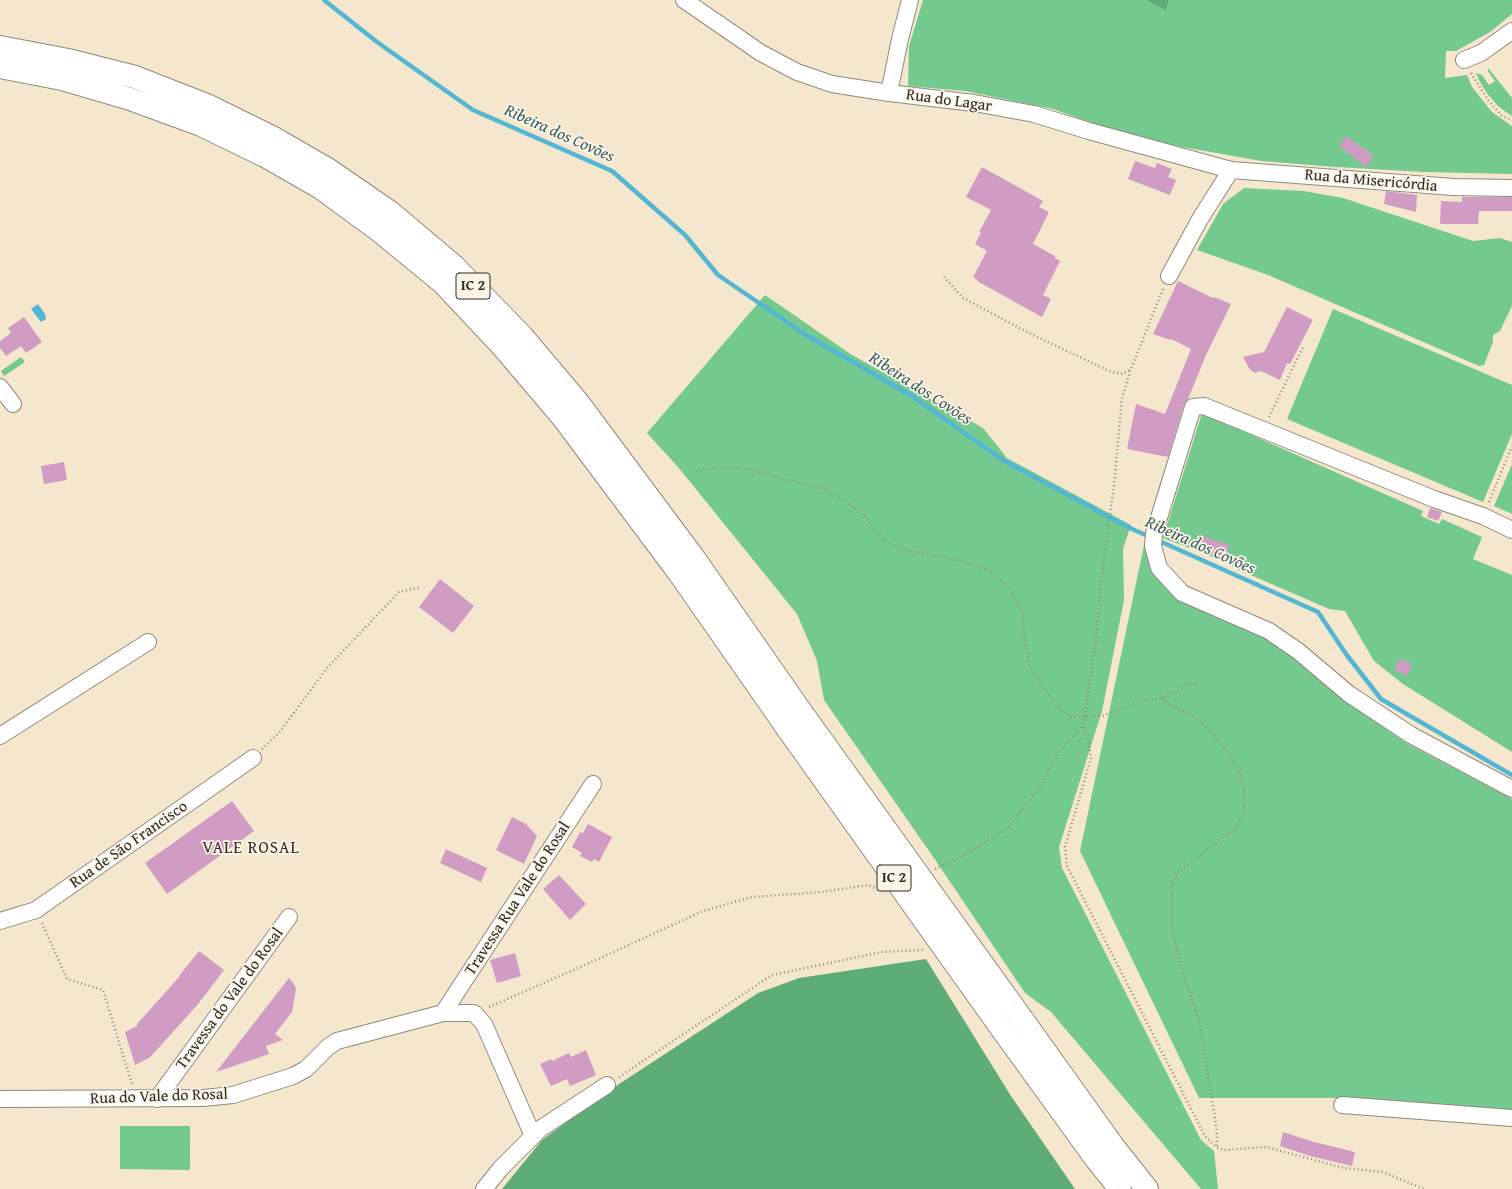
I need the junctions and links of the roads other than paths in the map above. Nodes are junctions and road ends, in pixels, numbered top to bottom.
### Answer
1 (684, 0) edge
2 (910, 0) edge
3 (1512, 31) edge
4 (0, 46) edge
5 (1464, 60) road end
6 (0, 67) edge
7 (889, 93) junction
8 (1231, 170) junction
9 (1512, 188) edge
10 (1169, 276) road end
11 (0, 387) edge
12 (13, 404) dead end
13 (1512, 530) edge
14 (148, 642) dead end
15 (0, 736) edge
16 (253, 758) road end
17 (593, 784) dead end
18 (1512, 789) edge
19 (289, 917) dead end
20 (0, 921) edge
21 (444, 1013) junction
22 (607, 1085) road end
23 (0, 1099) edge
24 (157, 1099) junction
25 (1342, 1106) dead end
26 (1512, 1118) edge
27 (533, 1136) junction
28 (484, 1189) edge
29 (1120, 1189) edge
30 (1147, 1189) edge

1 - 7 street, Rua do Lagar
2 - 7 street
3 - 5 street
4 - 30 highway, IC 2, bridge
6 - 29 highway, IC 2, bridge
7 - 8 street, Rua do Lagar
8 - 9 street, Rua da Misericórdia
8 - 10 street
11 - 12 street
13 - 18 street
14 - 15 street
16 - 20 street, Rua de São Francisco
17 - 21 street, Travessa Rua Vale do Rosal
19 - 24 street, Travessa do Vale do Rosal
21 - 24 street, Rua do Vale do Rosal
21 - 27 street, Rua do Vale do Rosal
22 - 27 street
23 - 24 street, Rua do Vale do Rosal
25 - 26 street
27 - 28 street

